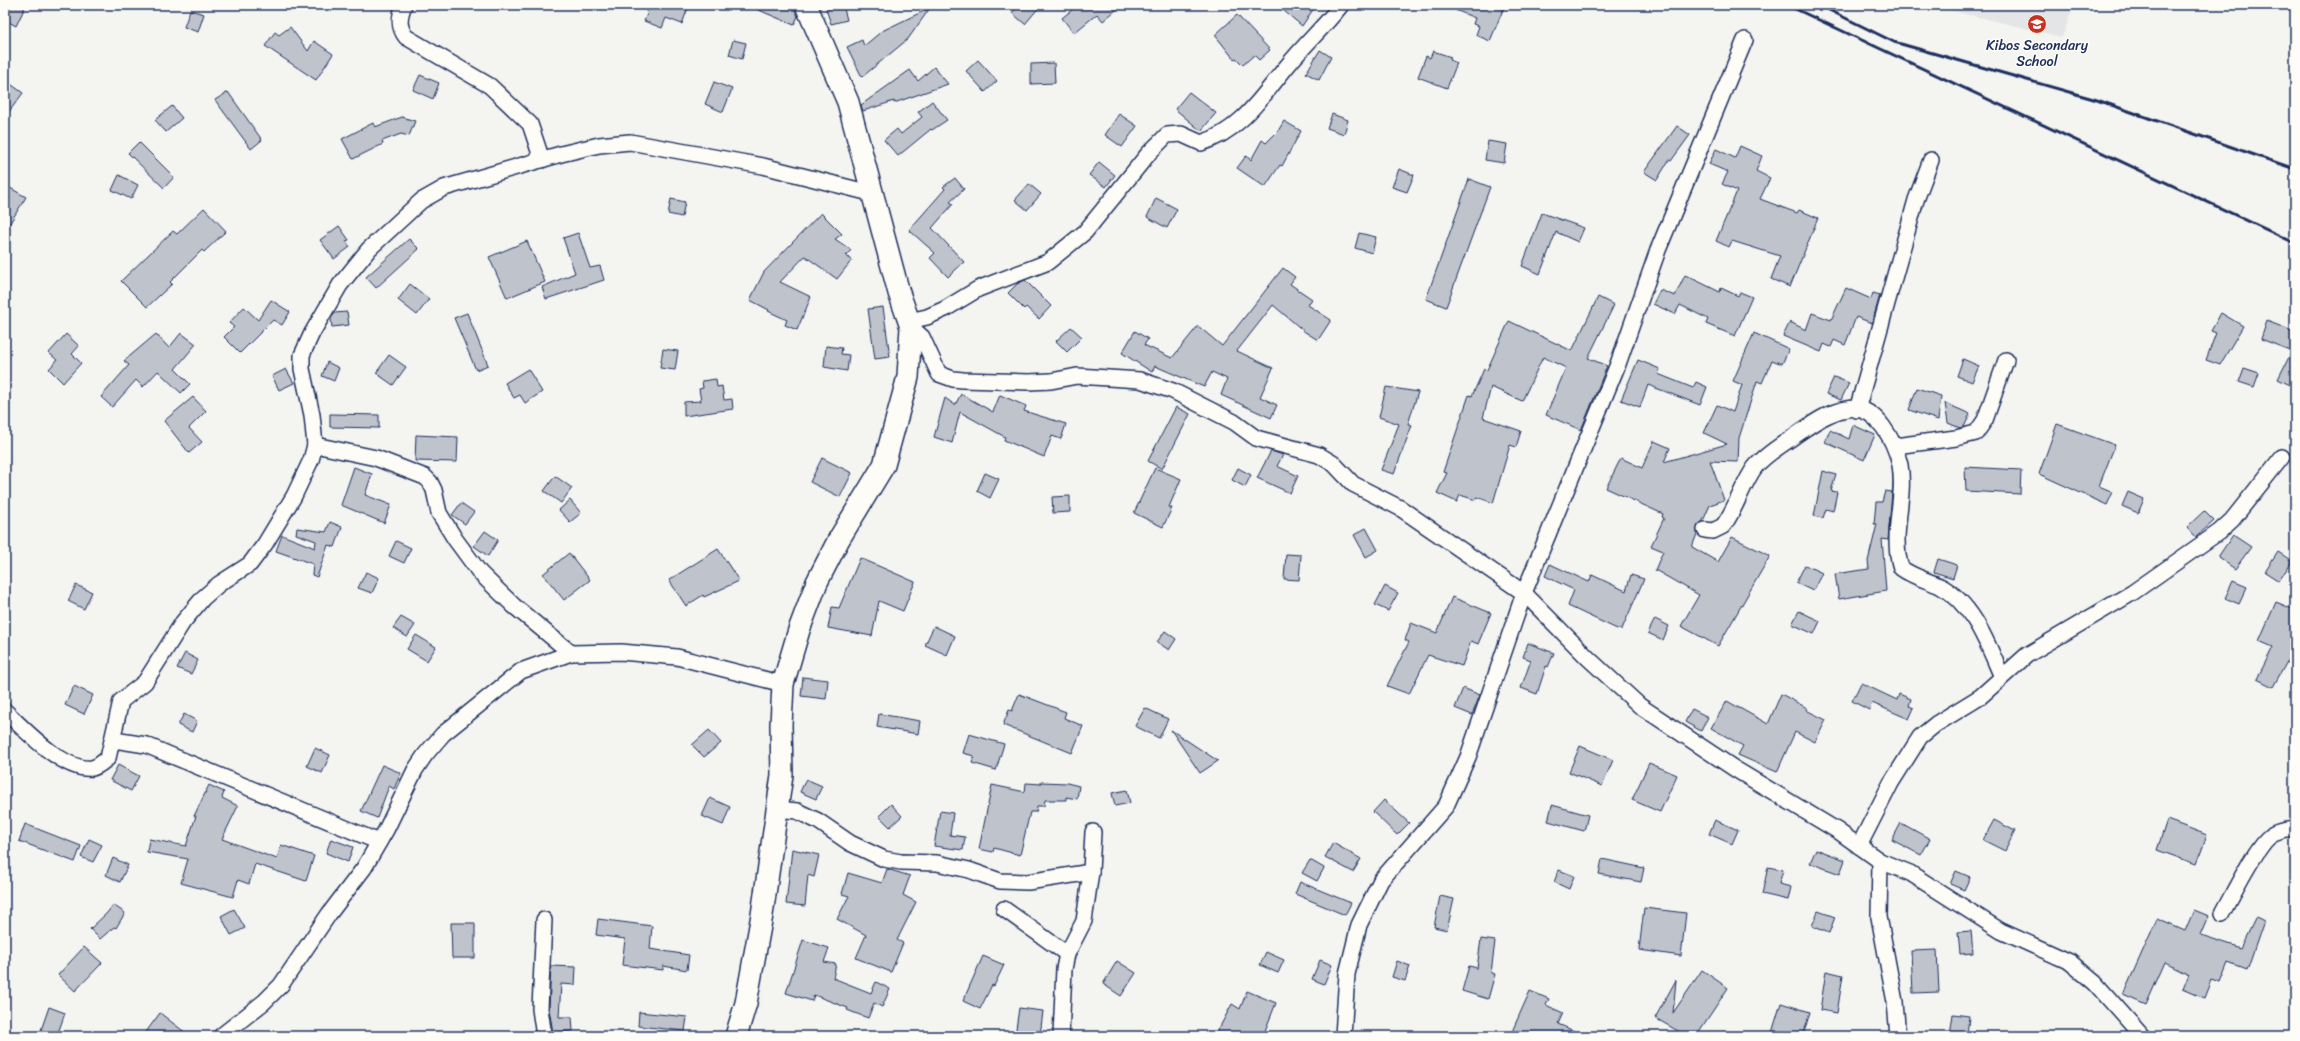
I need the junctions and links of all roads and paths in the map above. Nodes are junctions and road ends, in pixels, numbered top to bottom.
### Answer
1 (404, 5) edge
2 (806, 5) edge
3 (1341, 5) edge
4 (1745, 40) dead end
5 (542, 160) junction
6 (1931, 160) dead end
7 (874, 194) junction
8 (910, 324) junction
9 (2006, 360) dead end
10 (1857, 410) junction
11 (315, 445) junction
12 (1895, 446) junction
13 (2282, 457) dead end
14 (1705, 530) dead end
15 (1524, 593) junction
16 (571, 653) junction
17 (2002, 677) junction
18 (783, 684) junction
19 (5, 711) edge
20 (114, 740) junction
21 (777, 809) junction
22 (2295, 829) edge
23 (1093, 832) dead end
24 (379, 842) junction
25 (1859, 846) junction
26 (1880, 860) junction
27 (1091, 872) junction
28 (1004, 909) dead end
29 (2222, 914) dead end
30 (544, 920) dead end
31 (1066, 954) junction
32 (221, 1036) edge
33 (544, 1036) edge
34 (736, 1036) edge
35 (1061, 1036) edge
36 (1343, 1036) edge
37 (1898, 1036) edge
38 (2142, 1036) edge

1 - 5 street
2 - 7 street
3 - 8 street
4 - 15 street
5 - 7 street
5 - 11 street
6 - 10 street
7 - 8 street
8 - 15 street
8 - 18 street
9 - 12 street
10 - 12 street
10 - 14 street
11 - 16 street
11 - 20 street
12 - 17 street
13 - 17 street
15 - 25 street
15 - 36 street
16 - 18 street
16 - 24 street
17 - 25 street
18 - 21 street
19 - 20 street
20 - 24 street
21 - 27 street
21 - 34 street
22 - 29 street
23 - 27 street
24 - 32 street
25 - 26 street
26 - 37 street
26 - 38 street
27 - 31 street
28 - 31 street
30 - 33 street
31 - 35 street

